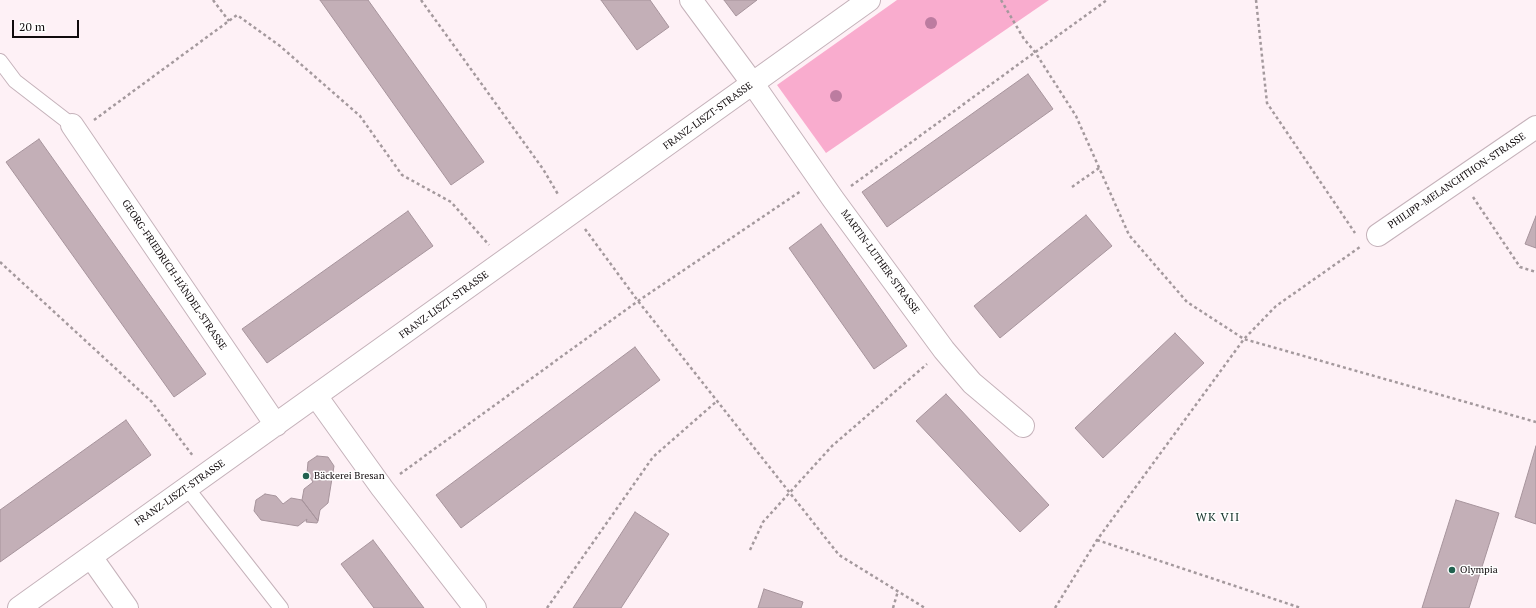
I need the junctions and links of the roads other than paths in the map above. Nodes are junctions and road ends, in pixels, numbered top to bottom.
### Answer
1 (691, 0) edge
2 (869, 0) edge
3 (0, 61) edge
4 (753, 84) junction
5 (1536, 127) edge
6 (75, 128) joint
7 (1371, 240) road end
8 (316, 396) junction
9 (276, 425) junction
10 (1023, 426) dead end
11 (187, 488) junction
12 (90, 557) junction
13 (19, 608) edge
14 (127, 608) edge
15 (281, 608) edge
16 (475, 608) edge

1 - 4 street, MARTIN-LUTHER-STRASSE
2 - 4 street, FRANZ-LISZT-STRASSE
3 - 6 lane
4 - 8 street, FRANZ-LISZT-STRASSE
4 - 10 street, MARTIN-LUTHER-STRASSE
5 - 7 street, PHILIPP-MELANCHTHON-STRASSE
6 - 9 street, GEORG-FRIEDRICH-HÄNDEL-STRASSE
8 - 9 street, FRANZ-LISZT-STRASSE
8 - 16 street
9 - 11 street, FRANZ-LISZT-STRASSE
11 - 12 street, FRANZ-LISZT-STRASSE
11 - 15 lane
12 - 13 street, FRANZ-LISZT-STRASSE
12 - 14 street

